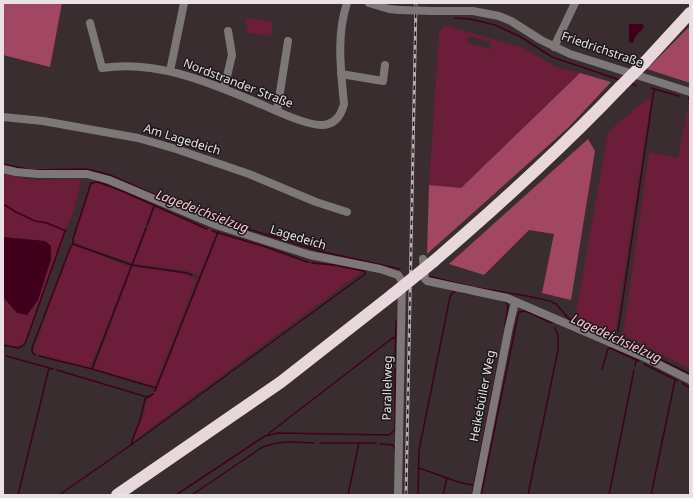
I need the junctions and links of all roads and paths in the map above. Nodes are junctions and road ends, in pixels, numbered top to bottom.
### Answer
1 (184, 3) edge
2 (346, 3) edge
3 (369, 3) edge
4 (575, 3) edge
5 (690, 13) edge
6 (90, 23) dead end
7 (228, 31) dead end
8 (288, 41) dead end
9 (554, 46) junction
10 (386, 64) dead end
11 (170, 71) junction
12 (341, 74) junction
13 (224, 89) junction
14 (690, 92) edge
15 (277, 111) junction
16 (3, 117) edge
17 (3, 169) edge
18 (347, 212) dead end
19 (428, 260) junction
20 (402, 281) joint
21 (515, 302) junction
22 (690, 380) edge
23 (117, 495) edge
24 (398, 495) edge
25 (476, 495) edge

1 - 11 street
2 - 12 street
3 - 9 street, Friedrichstraße, bridge
4 - 9 street
5 - 19 highway, bridge
6 - 11 street, Nordstrander Straße
7 - 13 street
8 - 15 street
9 - 14 street, Friedrichstraße
10 - 12 street
11 - 13 street, Nordstrander Straße
12 - 15 street, Nordstrander Straße
13 - 15 street, Nordstrander Straße
16 - 18 street, Am Lagedeich
17 - 20 street, Lagedeich
19 - 21 street
19 - 23 highway, bridge
20 - 24 street, Parallelweg
21 - 22 street
21 - 25 street, Heikebüller Weg

